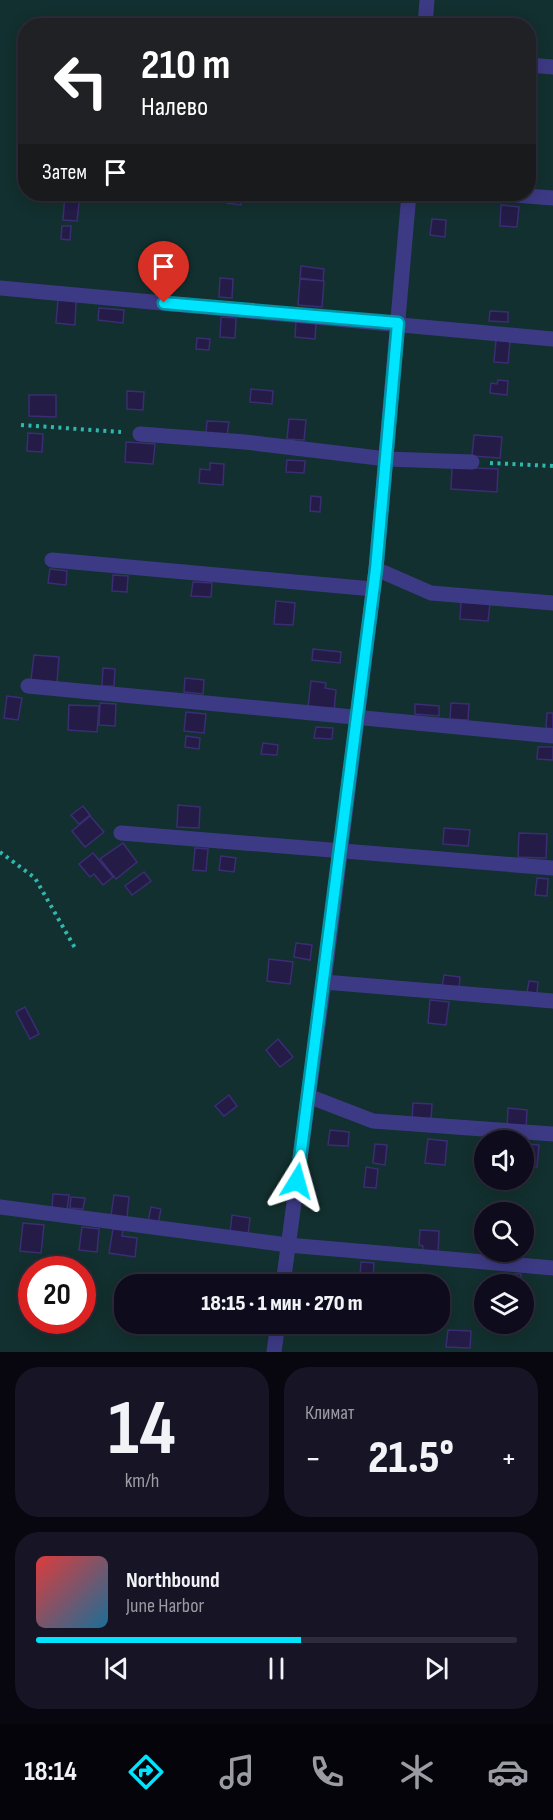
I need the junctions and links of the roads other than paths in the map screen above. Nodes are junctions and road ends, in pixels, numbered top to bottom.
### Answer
1 (427, 0) edge
2 (425, 18) edge
3 (536, 66) edge
4 (553, 67) edge
5 (536, 197) edge
6 (553, 198) edge
7 (408, 201) edge
8 (0, 288) edge
9 (398, 323) junction
10 (553, 339) edge
11 (140, 434) road end
12 (387, 459) junction
13 (472, 462) road end
14 (52, 560) dead end
15 (376, 569) junction
16 (373, 589) junction
17 (553, 603) edge
18 (28, 686) dead end
19 (356, 717) junction
20 (553, 736) edge
21 (120, 833) dead end
22 (339, 850) junction
23 (553, 867) edge
24 (324, 982) junction
25 (553, 1001) edge
26 (308, 1096) junction
27 (553, 1134) edge
28 (0, 1207) edge
29 (288, 1245) junction
30 (553, 1268) edge
31 (284, 1274) edge
32 (276, 1334) edge
33 (274, 1352) edge

1 - 2 lane
3 - 4 lane
5 - 6 lane
7 - 9 lane
8 - 9 lane
9 - 10 lane
9 - 12 lane
11 - 12 lane
12 - 13 lane
12 - 15 lane
14 - 16 lane
15 - 16 lane
15 - 17 lane
16 - 19 lane
18 - 19 lane
19 - 20 lane
19 - 22 lane
21 - 22 lane
22 - 23 lane
22 - 24 lane
24 - 25 lane
24 - 26 lane
26 - 27 lane
26 - 29 lane
28 - 29 lane
29 - 30 lane
29 - 31 lane
32 - 33 lane

